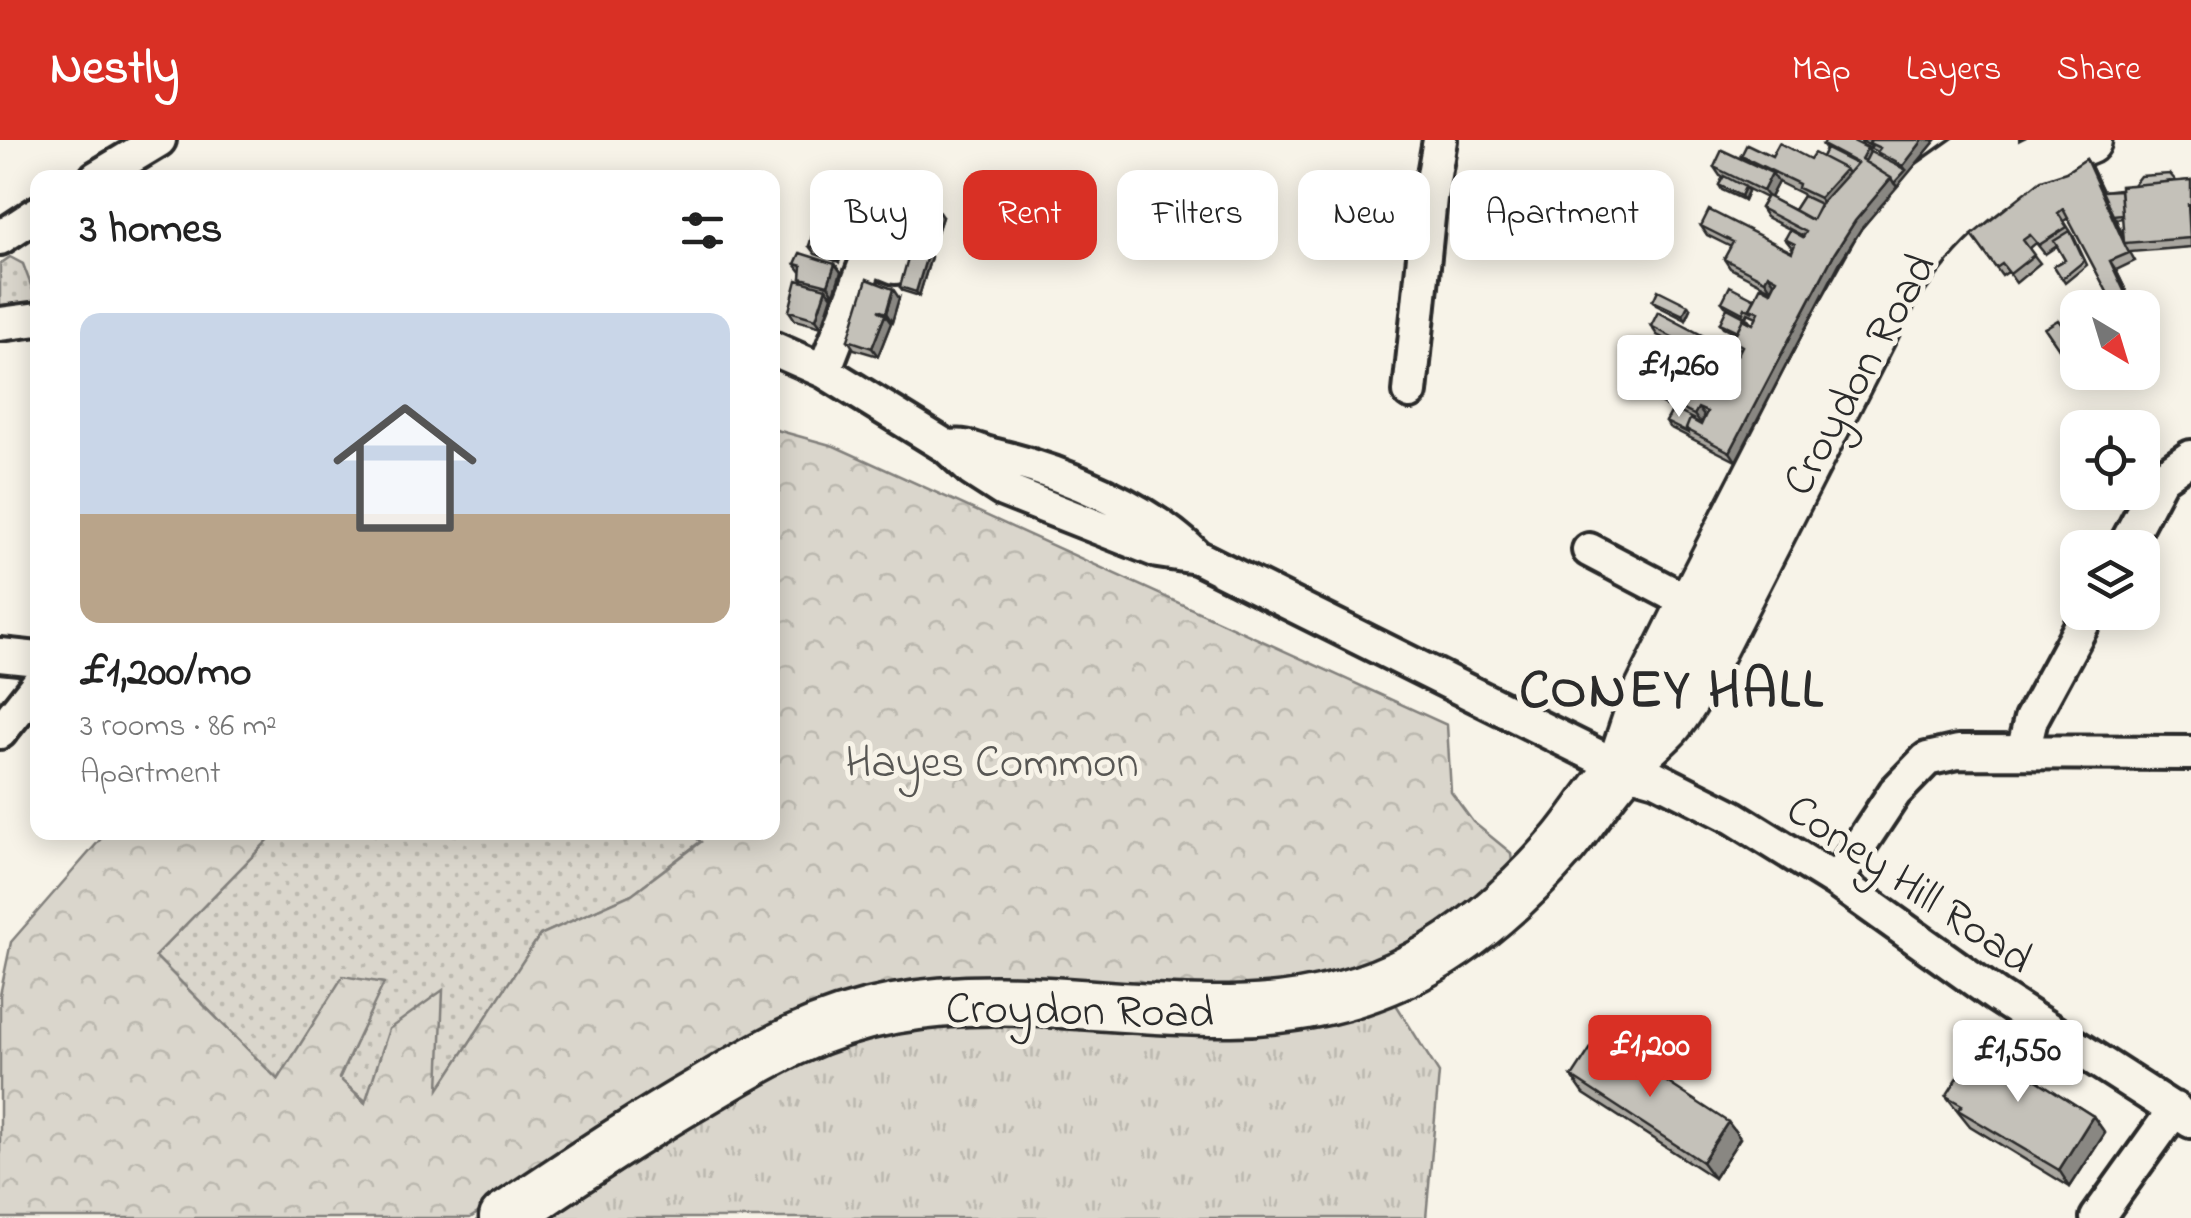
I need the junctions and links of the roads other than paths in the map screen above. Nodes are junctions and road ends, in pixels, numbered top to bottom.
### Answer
1 (159, 140) edge
2 (1440, 140) edge
3 (1994, 140) edge
4 (2079, 141) edge
5 (109, 170) edge
6 (30, 227) edge
7 (0, 238) edge
8 (896, 268) dead end
9 (30, 321) edge
10 (0, 324) edge
11 (780, 352) edge
12 (824, 371) junction
13 (1410, 392) dead end
14 (2191, 457) edge
15 (2134, 530) edge
16 (1589, 550) dead end
17 (1709, 613) junction
18 (2079, 630) edge
19 (0, 656) edge
20 (30, 658) edge
21 (30, 694) edge
22 (0, 732) edge
23 (2023, 752) junction
24 (2191, 753) edge
25 (1622, 768) junction
26 (1836, 882) junction
27 (2183, 1115) edge
28 (504, 1218) edge
29 (2097, 1218) edge

1 - 5 street
2 - 13 street
3 - 17 highway, Croydon Road
4 - 17 highway, Croydon Road
6 - 7 street
8 - 12 street
9 - 10 street
11 - 12 street, Coney Hill Road
12 - 25 street, Coney Hill Road
14 - 15 street
16 - 17 street
17 - 25 highway, Croydon Road
18 - 23 street
19 - 20 street
21 - 22 street
23 - 24 street
23 - 26 street
25 - 26 street, Coney Hill Road
25 - 28 highway, Croydon Road
26 - 27 street, Coney Hill Road
27 - 29 street

